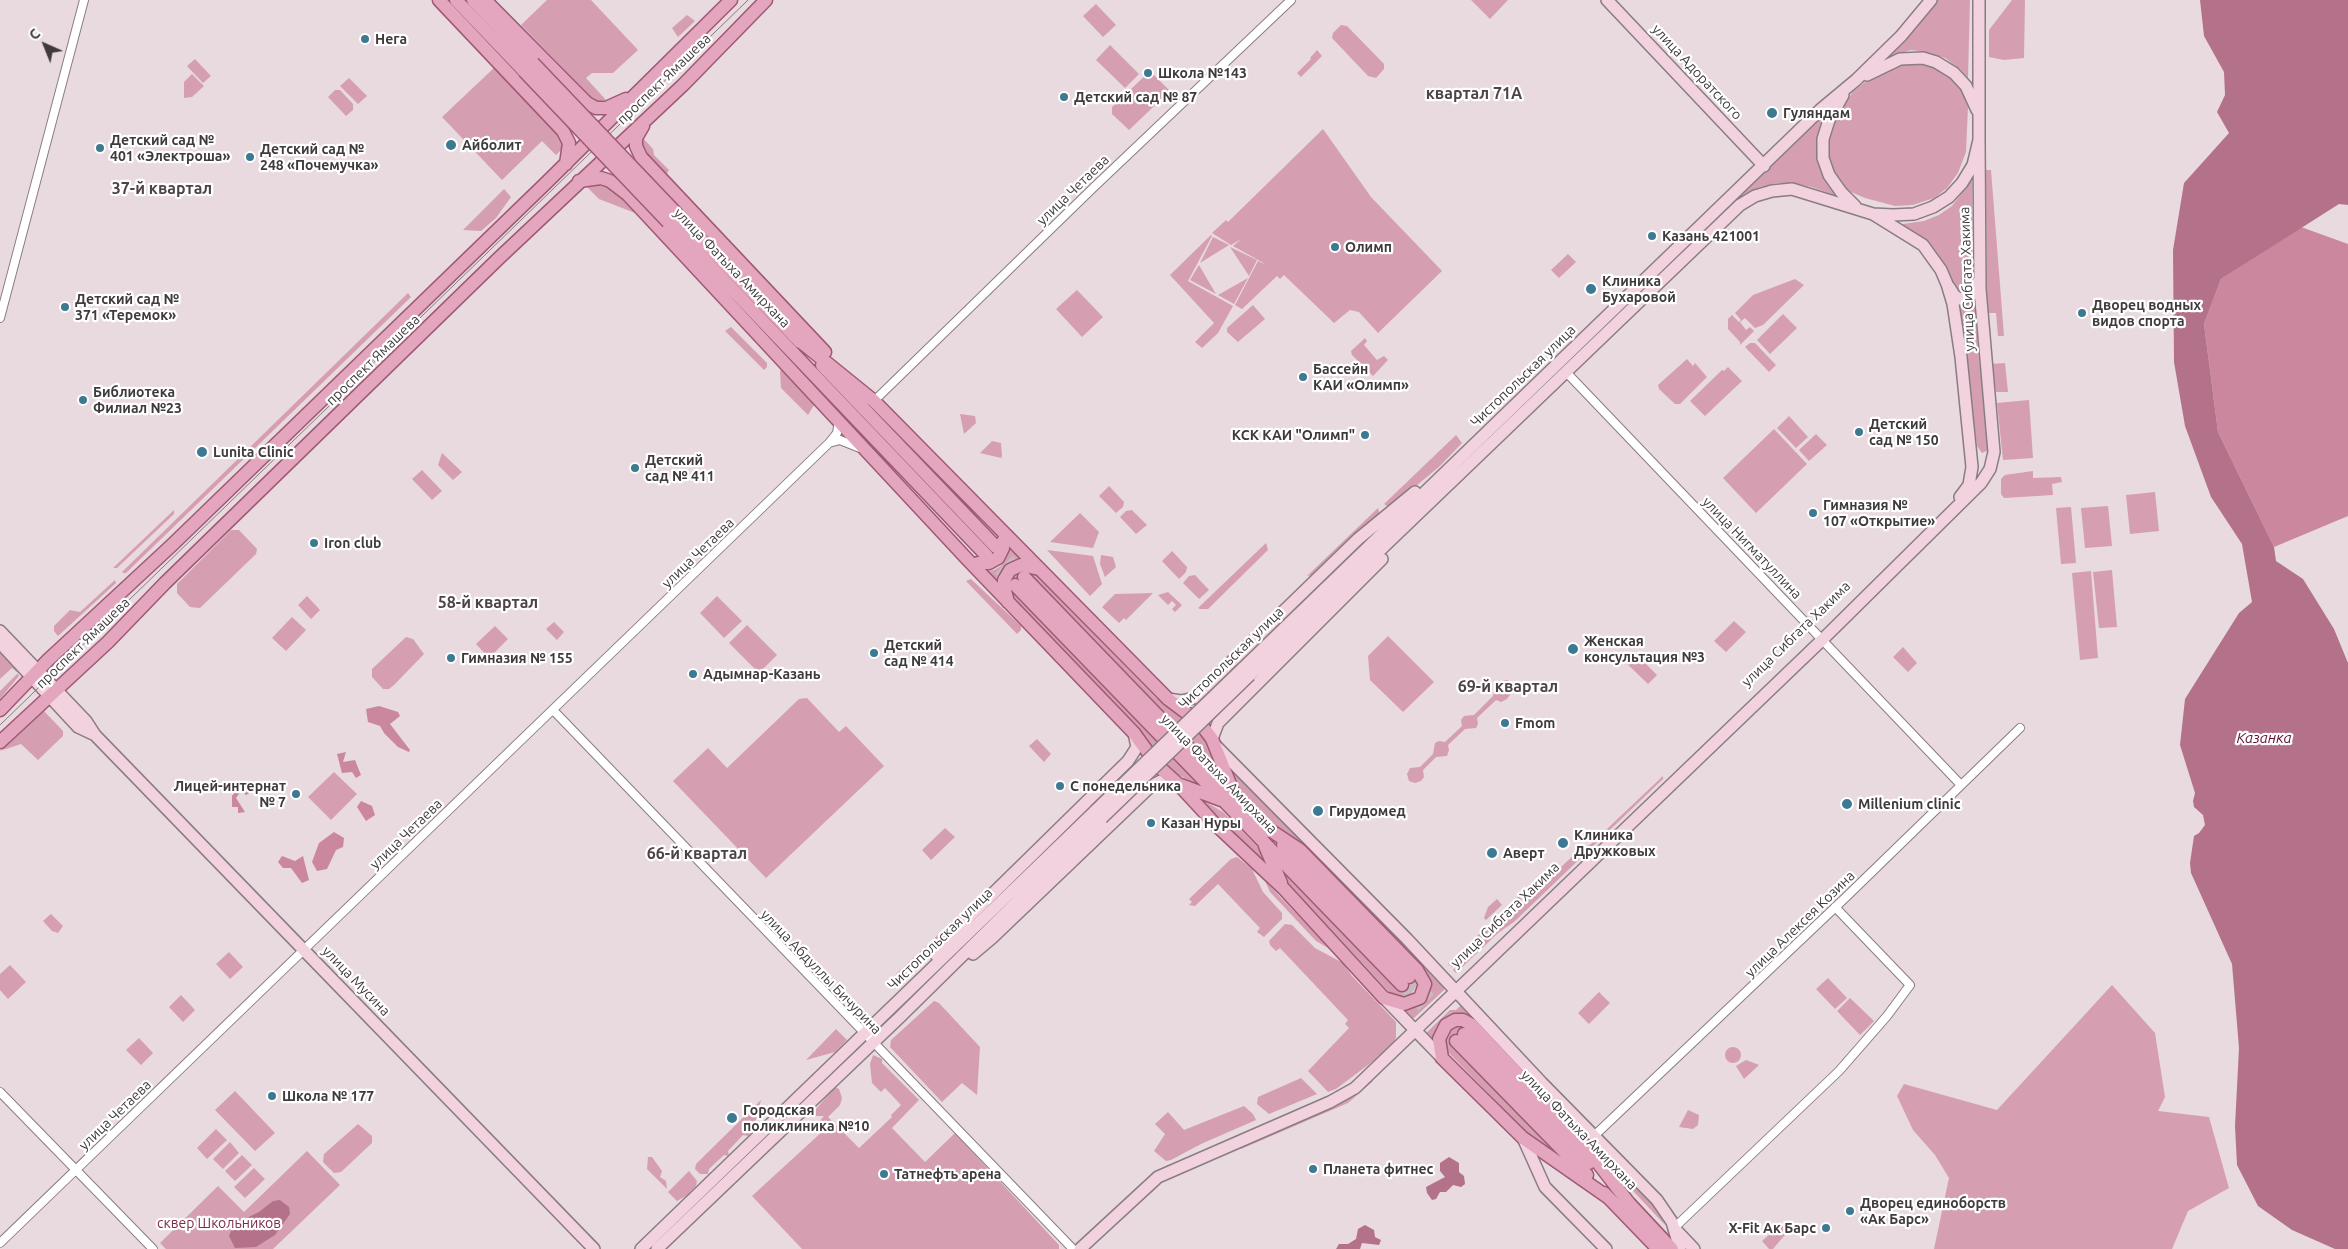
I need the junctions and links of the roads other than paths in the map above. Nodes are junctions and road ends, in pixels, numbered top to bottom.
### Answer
1 (84, 0) edge
2 (439, 0) edge
3 (456, 0) edge
4 (473, 0) edge
5 (485, 0) edge
6 (732, 0) edge
7 (766, 0) edge
8 (1291, 0) edge
9 (1607, 0) edge
10 (1931, 0) edge
11 (1979, 0) edge
12 (528, 67) junction
13 (1856, 80) junction
14 (568, 85) junction
15 (1845, 91) junction
16 (633, 96) junction
17 (544, 110) junction
18 (646, 119) junction
19 (1980, 121) junction
20 (1979, 140) junction
21 (566, 164) junction
22 (1764, 166) junction
23 (653, 170) junction
24 (579, 181) junction
25 (627, 194) junction
26 (1856, 208) junction
27 (1873, 214) junction
28 (672, 218) junction
29 (1980, 273) junction
30 (1947, 284) junction
31 (0, 318) edge
32 (795, 337) junction
33 (804, 364) junction
34 (1566, 372) junction
35 (846, 376) junction
36 (874, 401) junction
37 (836, 418) junction
38 (1970, 442) junction
39 (829, 443) junction
40 (1994, 446) junction
41 (867, 451) junction
42 (1453, 464) junction
43 (1427, 504) junction
44 (998, 528) junction
45 (967, 559) junction
46 (1041, 570) junction
47 (1020, 581) tunnel mouth
48 (1008, 602) junction
49 (0, 631) edge
50 (1820, 637) junction
51 (0, 643) edge
52 (1246, 672) junction
53 (35, 675) junction
54 (1214, 679) junction
55 (52, 693) junction
56 (1168, 699) junction
57 (1238, 703) junction
58 (0, 710) edge
59 (553, 710) junction
60 (2020, 728) dead end
61 (1134, 733) junction
62 (0, 742) edge
63 (1213, 742) junction
64 (1175, 782) junction
65 (1105, 784) junction
66 (1961, 785) junction
67 (1230, 798) junction
68 (1128, 807) junction
69 (1099, 814) junction
70 (1262, 832) junction
71 (1284, 888) junction
72 (1358, 888) junction
73 (1835, 907) junction
74 (1360, 910) junction
75 (304, 950) junction
76 (937, 981) junction
77 (1406, 981) tunnel mouth
78 (916, 983) junction
79 (1455, 989) junction
80 (1384, 998) junction
81 (1413, 1029) junction
82 (864, 1033) junction
83 (873, 1042) junction
84 (1442, 1058) junction
85 (1519, 1076) junction
86 (1542, 1083) junction
87 (0, 1092) edge
88 (1595, 1135) junction
89 (1522, 1138) junction
90 (76, 1170) junction
91 (1609, 1198) junction
92 (1632, 1207) junction
93 (1674, 1228) junction
94 (0, 1243) edge
95 (154, 1249) edge
96 (594, 1249) edge
97 (641, 1249) edge
98 (656, 1249) edge
99 (1074, 1249) edge
100 (1606, 1249) edge
101 (1658, 1249) edge
102 (1672, 1249) edge
103 (1680, 1249) edge
104 (1694, 1249) edge

1 - 31 street
2 - 17 main road
3 - 12 main road, улица Фатыха Амирхана
4 - 12 main road, улица Фатыха Амирхана
5 - 14 main road
6 - 16 main road, проспект Ямашева
7 - 18 main road, проспект Ямашева
8 - 36 street, улица Четаева
9 - 22 main road, улица Адоратского
10 - 13 main road, Чистопольская улица
11 - 19 main road, Чистопольская улица
12 - 28 main road, улица Фатыха Амирхана, bridge
13 - 15 main road, Чистопольская улица
13 - 19 main road, Чистопольская улица
14 - 16 main road
14 - 17 main road
15 - 22 main road, Чистопольская улица
15 - 26 main road, Чистопольская улица
16 - 21 main road, проспект Ямашева
17 - 21 main road
18 - 23 main road
18 - 24 main road, проспект Ямашева
19 - 20 main road, Чистопольская улица
20 - 27 main road, Чистопольская улица
20 - 29 main road, улица Сибгата Хакима
21 - 53 main road, проспект Ямашева
22 - 42 main road, Чистопольская улица
23 - 25 main road
23 - 35 main road
24 - 25 main road
24 - 55 main road, проспект Ямашева
25 - 37 main road
26 - 27 main road, Чистопольская улица
26 - 34 main road, Чистопольская улица
27 - 30 main road, улица Сибгата Хакима
28 - 32 main road, улица Фатыха Амирхана
28 - 33 main road, улица Фатыха Амирхана
29 - 30 main road
29 - 40 main road, улица Сибгата Хакима
30 - 38 main road, улица Сибгата Хакима
32 - 33 main road, улица Фатыха Амирхана
32 - 35 main road
33 - 37 main road
34 - 43 main road, Чистопольская улица
34 - 50 street, улица Нигматуллина
35 - 36 main road
36 - 44 main road
37 - 39 street, улица Четаева
37 - 41 main road
38 - 40 main road
38 - 50 main road, улица Сибгата Хакима
39 - 41 street
39 - 59 street, улица Четаева
40 - 50 main road, улица Сибгата Хакима
41 - 45 main road
42 - 52 main road, Чистопольская улица
42 - 54 main road
43 - 52 main road, Чистопольская улица
43 - 57 main road
44 - 45 main road
44 - 46 main road
45 - 48 main road
46 - 48 main road
46 - 56 main road
47 - 67 main road, улица Фатыха Амирхана
48 - 61 main road
49 - 53 main road, улица Мусина
50 - 66 street, улица Нигматуллина
50 - 79 main road, улица Сибгата Хакима
51 - 53 main road, улица Мусина
52 - 69 main road, Чистопольская улица, bridge
53 - 55 main road, улица Мусина
53 - 58 main road, проспект Ямашева
54 - 56 main road
54 - 57 main road
55 - 62 main road, проспект Ямашева
55 - 75 main road, улица Мусина
56 - 63 main road
57 - 63 main road
59 - 75 street, улица Четаева
59 - 82 street, улица Абдуллы Бичурина
60 - 66 street, улица Алексея Козина
61 - 64 main road
61 - 65 main road
63 - 67 main road
63 - 72 main road
64 - 67 main road
64 - 68 main road
64 - 71 main road
65 - 68 main road
65 - 78 main road
66 - 73 street, улица Алексея Козина
67 - 70 main road, улица Фатыха Амирхана
68 - 76 main road
69 - 76 main road, Чистопольская улица
69 - 78 main road, Чистопольская улица
70 - 71 main road
70 - 74 main road
70 - 77 main road, улица Фатыха Амирхана
71 - 80 main road
72 - 74 main road
72 - 79 main road
73 - 88 street, улица Алексея Козина
73 - 93 street
74 - 80 main road
75 - 90 street, улица Четаева
75 - 96 main road, улица Мусина
76 - 83 main road, Чистопольская улица
78 - 82 main road, Чистопольская улица
79 - 81 main road, улица Сибгата Хакима
79 - 86 main road
80 - 81 main road
81 - 84 main road
81 - 99 main road, улица Сибгата Хакима
82 - 83 street, улица Абдуллы Бичурина
82 - 97 main road, Чистопольская улица
83 - 98 main road, Чистопольская улица
83 - 99 street, улица Абдуллы Бичурина
84 - 85 main road
84 - 89 main road
85 - 86 main road
85 - 92 main road
86 - 88 main road
87 - 90 street
88 - 93 main road
89 - 91 main road
89 - 100 main road
90 - 94 street, улица Четаева
90 - 95 street
91 - 92 main road, улица Фатыха Амирхана
91 - 101 main road, улица Фатыха Амирхана
92 - 102 main road, улица Фатыха Амирхана
93 - 103 main road
93 - 104 main road

